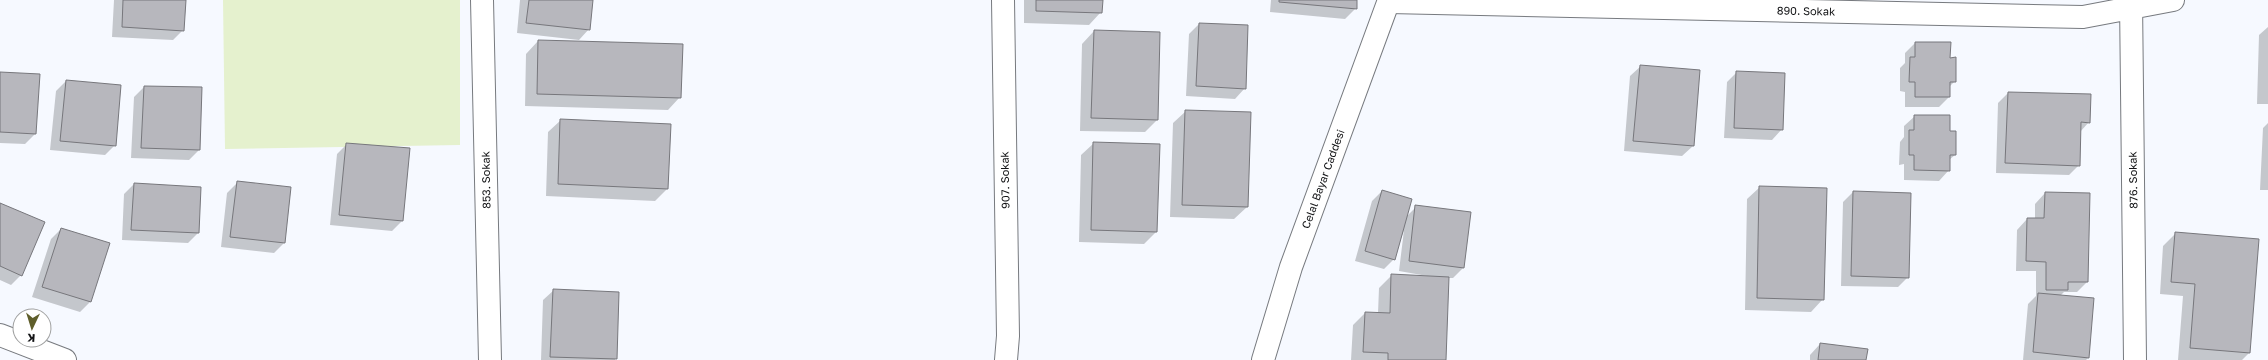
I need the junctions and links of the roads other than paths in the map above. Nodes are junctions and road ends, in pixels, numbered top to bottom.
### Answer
1 (482, 0) edge
2 (1003, 0) edge
3 (2173, 0) edge
4 (1389, 1) edge
5 (2131, 5) edge
6 (0, 335) edge
7 (64, 360) edge
8 (490, 360) edge
9 (1006, 360) edge
10 (1264, 360) edge
11 (2135, 360) edge

1 - 8 street, 853. Sokak
2 - 9 street, 907. Sokak
3 - 5 street, 890. Sokak
4 - 5 street, 890. Sokak
4 - 10 street, Celal Bayar Caddesi
5 - 11 street, 876. Sokak
6 - 7 street

